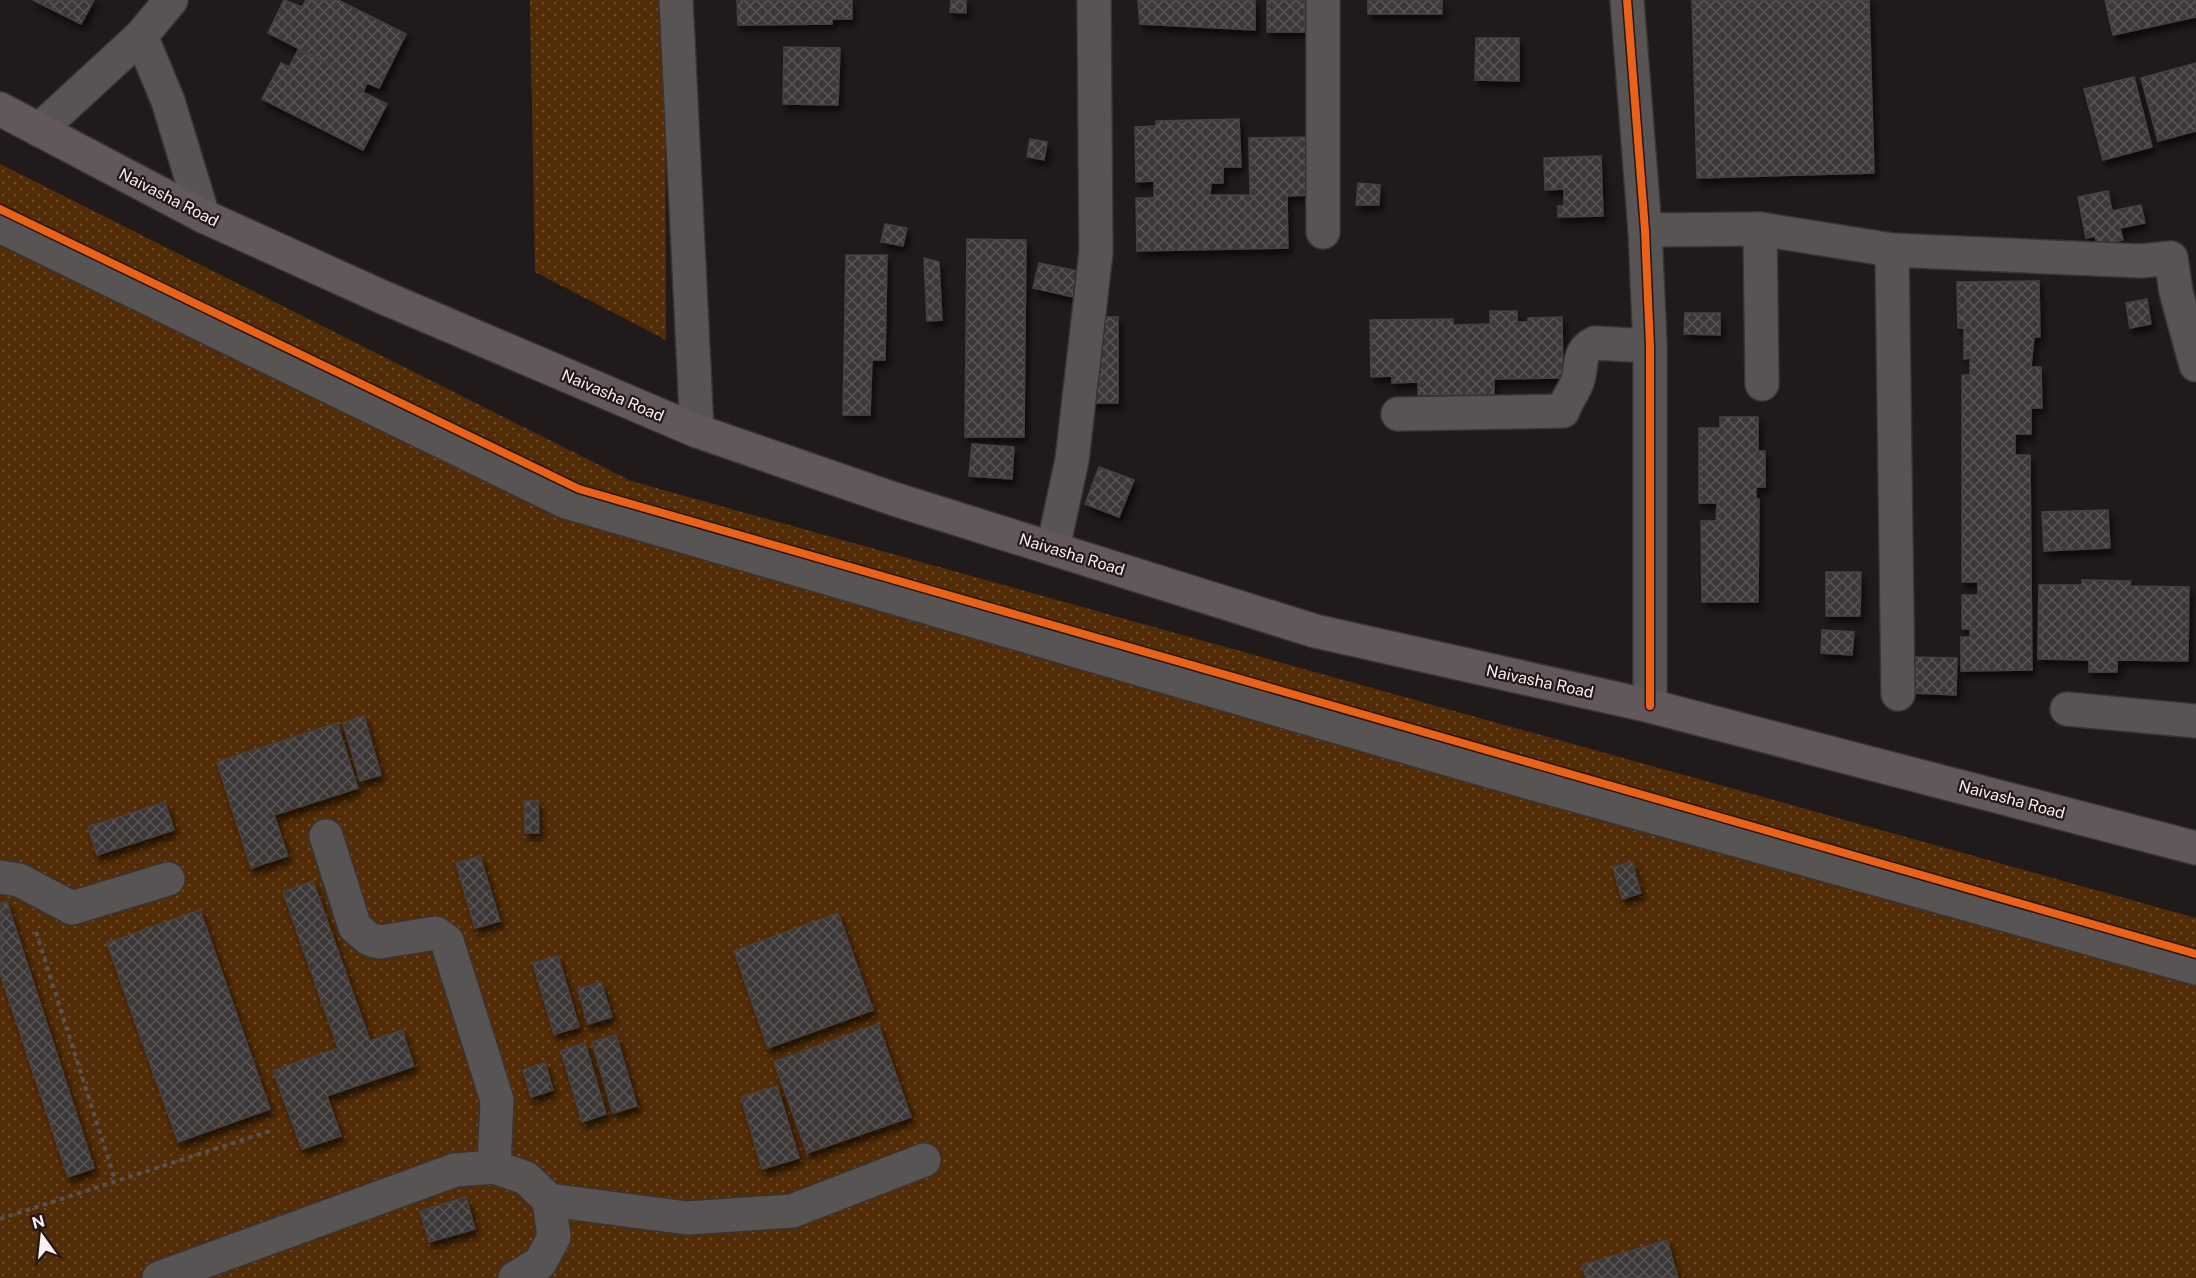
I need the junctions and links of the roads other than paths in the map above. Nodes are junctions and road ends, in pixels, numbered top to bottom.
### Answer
1 (171, 0) edge
2 (676, 0) edge
3 (1094, 0) edge
4 (1323, 0) edge
5 (1627, 0) edge
6 (141, 36) junction
7 (0, 109) edge
8 (39, 130) junction
9 (203, 216) junction
10 (0, 226) edge
11 (1760, 229) junction
12 (1645, 230) junction
13 (1323, 232) dead end
14 (1892, 250) junction
15 (1650, 346) junction
16 (2196, 365) edge
17 (1762, 384) dead end
18 (1398, 414) dead end
19 (697, 431) junction
20 (1053, 548) junction
21 (1898, 694) dead end
22 (1650, 706) junction
23 (2067, 709) dead end
24 (2196, 722) edge
25 (326, 836) dead end
26 (2196, 848) edge
27 (10, 878) edge
28 (168, 879) dead end
29 (2196, 968) edge
30 (924, 1160) dead end
31 (494, 1167) junction
32 (549, 1200) junction
33 (159, 1278) edge
34 (515, 1278) edge

1 - 6 street
2 - 19 street
3 - 20 street
4 - 13 street
5 - 12 street
6 - 8 street
6 - 9 street
7 - 8 main road, Naivasha Road
8 - 9 main road, Naivasha Road
9 - 19 main road, Naivasha Road
10 - 29 street
11 - 12 street
11 - 14 street
11 - 17 street
12 - 15 street
14 - 16 street
14 - 21 street
15 - 18 street
15 - 22 street
19 - 20 main road, Naivasha Road
20 - 22 main road, Naivasha Road
22 - 26 main road, Naivasha Road
23 - 24 street
25 - 31 street
27 - 28 street
30 - 32 street
31 - 32 street
31 - 33 street
32 - 34 street

